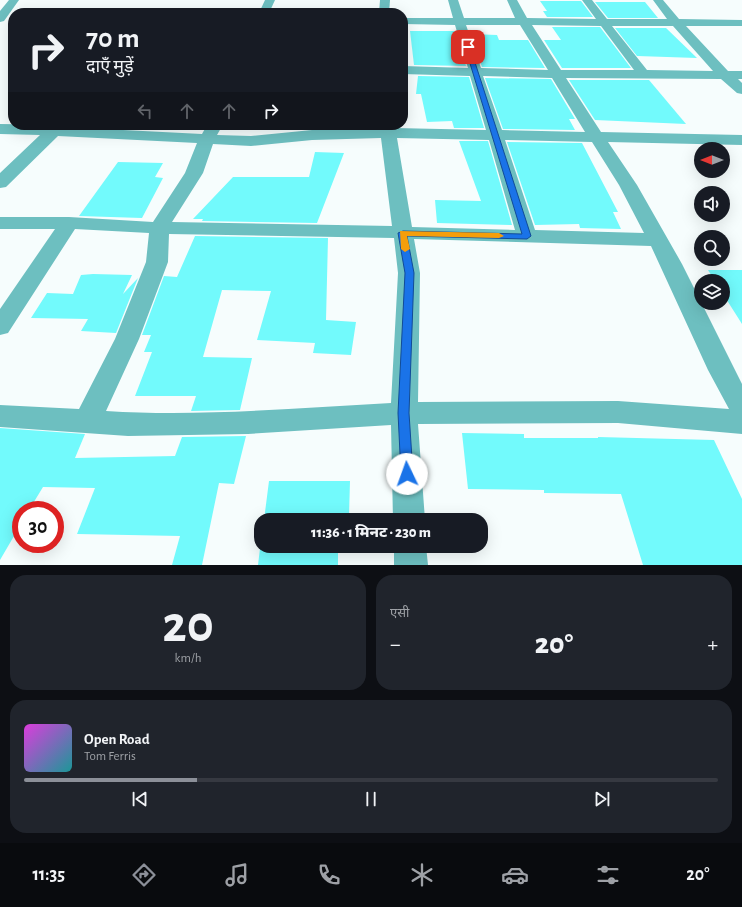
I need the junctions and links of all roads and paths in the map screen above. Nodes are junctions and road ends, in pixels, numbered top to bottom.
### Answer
1 (453, 0) edge
2 (512, 0) edge
3 (587, 0) edge
4 (658, 0) edge
5 (8, 8) edge
6 (0, 19) edge
7 (408, 21) edge
8 (460, 22) junction
9 (524, 22) junction
10 (603, 22) junction
11 (677, 23) junction
12 (742, 23) edge
13 (408, 70) edge
14 (476, 72) junction
15 (556, 74) junction
16 (643, 74) junction
17 (725, 75) junction
18 (742, 75) edge
19 (742, 90) edge
20 (54, 130) edge
21 (86, 130) edge
22 (375, 130) edge
23 (388, 130) edge
24 (406, 130) edge
25 (211, 132) edge
26 (496, 135) junction
27 (597, 136) junction
28 (742, 140) edge
29 (0, 183) edge
30 (0, 223) edge
31 (69, 223) junction
32 (159, 228) junction
33 (403, 233) junction
34 (527, 236) junction
35 (658, 240) junction
36 (0, 328) edge
37 (742, 408) edge
38 (404, 413) junction
39 (0, 416) edge
40 (87, 422) junction
41 (742, 422) edge
42 (409, 513) edge
43 (410, 553) edge
44 (411, 565) edge

1 - 8 street
2 - 9 street
3 - 10 street
4 - 11 street
5 - 6 street
7 - 8 street
8 - 9 street
8 - 14 street
9 - 10 street
9 - 15 street
10 - 11 street
10 - 16 street
11 - 12 street
11 - 17 street
13 - 14 street
14 - 15 street
14 - 26 street
15 - 16 street
15 - 27 street
16 - 17 street
17 - 18 street
17 - 19 street
20 - 29 street
21 - 25 street
22 - 25 street
23 - 33 street
24 - 26 street
25 - 32 street
26 - 27 street
26 - 34 street
27 - 28 street
27 - 35 street
30 - 31 street
31 - 32 street
31 - 36 street
32 - 33 street
32 - 40 street
33 - 34 street
33 - 38 street
34 - 35 street
35 - 37 street
38 - 40 street
38 - 41 street
38 - 42 street
39 - 40 street
43 - 44 street

